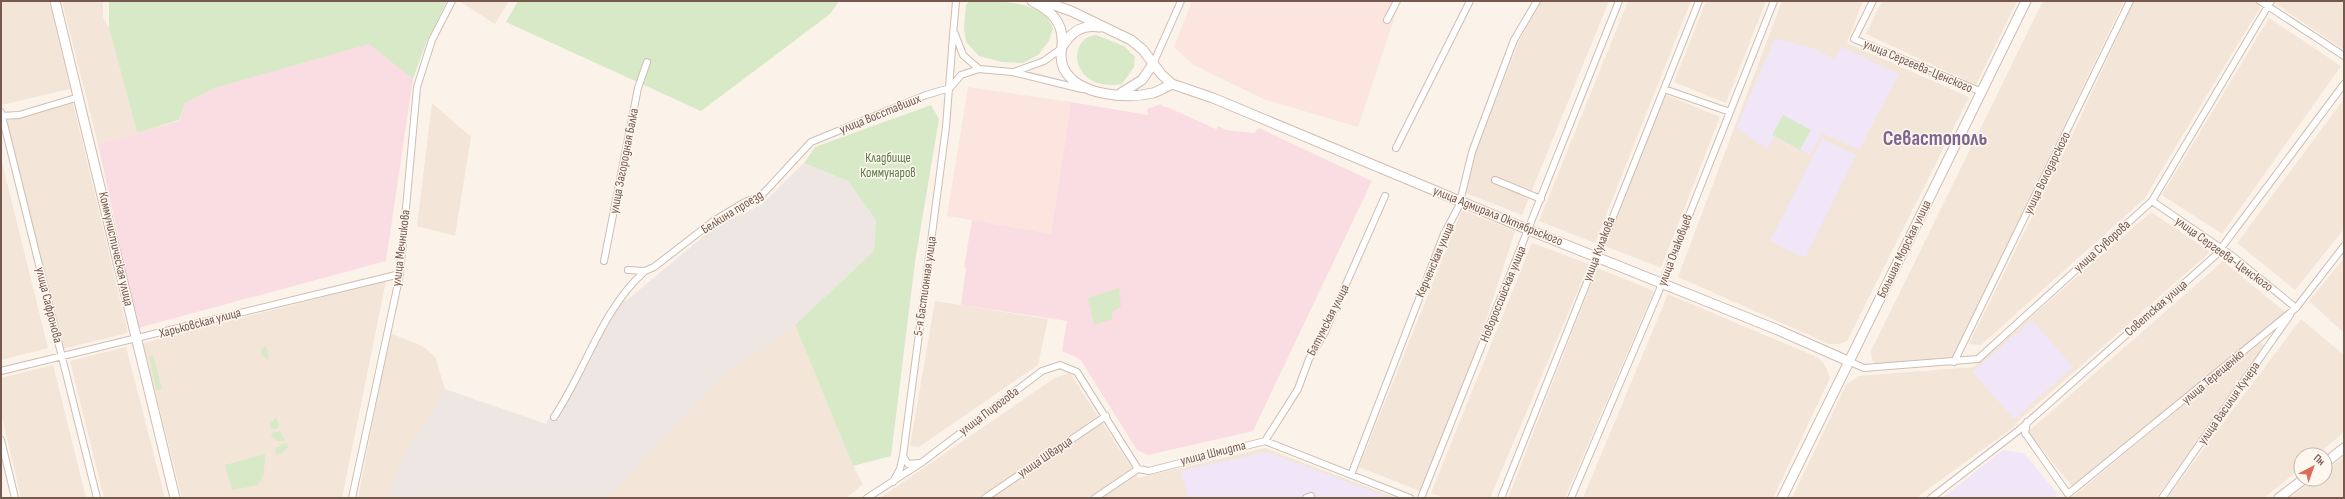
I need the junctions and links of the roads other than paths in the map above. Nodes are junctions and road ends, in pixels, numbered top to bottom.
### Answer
1 (55, 1) edge
2 (452, 1) edge
3 (1032, 1) edge
4 (1043, 1) edge
5 (1181, 1) edge
6 (1397, 1) edge
7 (1470, 1) edge
8 (1537, 1) edge
9 (1619, 1) edge
10 (1699, 1) edge
11 (1774, 1) edge
12 (1873, 1) edge
13 (2026, 1) edge
14 (2130, 1) edge
15 (2260, 1) edge
16 (957, 2) edge
17 (2269, 4) edge
18 (1387, 20) dead end
19 (954, 23) junction
20 (1106, 28) junction
21 (1062, 48) junction
22 (2344, 56) edge
23 (647, 62) dead end
24 (1153, 64) junction
25 (979, 69) junction
26 (1012, 72) junction
27 (1172, 84) junction
28 (2344, 84) edge
29 (950, 88) junction
30 (1664, 89) junction
31 (1087, 90) junction
32 (1982, 92) junction
33 (1116, 94) junction
34 (79, 97) junction
35 (1730, 112) junction
36 (1, 115) edge
37 (811, 142) joint
38 (1396, 148) dead end
39 (1495, 180) dead end
40 (1385, 196) dead end
41 (1541, 199) junction
42 (1460, 201) junction
43 (2152, 201) junction
44 (1530, 230) junction
45 (2344, 246) edge
46 (2222, 249) junction
47 (1597, 257) junction
48 (604, 261) dead end
49 (628, 270) dead end
50 (645, 271) junction
51 (400, 274) junction
52 (1662, 283) junction
53 (2296, 308) junction
54 (137, 340) junction
55 (62, 357) junction
56 (1848, 362) junction
57 (1954, 362) junction
58 (1, 372) edge
59 (1106, 416) junction
60 (554, 417) dead end
61 (2028, 422) junction
62 (1, 440) edge
63 (1265, 441) junction
64 (2344, 448) edge
65 (903, 456) junction
66 (2333, 457) edge
67 (921, 463) junction
68 (1138, 469) junction
69 (1350, 475) junction
70 (893, 482) junction
71 (2293, 487) edge
72 (15, 498) edge
73 (97, 498) edge
74 (175, 498) edge
75 (352, 498) edge
76 (867, 498) edge
77 (985, 498) edge
78 (1095, 498) edge
79 (1410, 498) edge
80 (1421, 498) edge
81 (1501, 498) edge
82 (1571, 498) edge
83 (1782, 498) edge
84 (1931, 498) edge
85 (2162, 498) edge
86 (2279, 498) edge

1 - 34 main road, Коммунистическая улица
2 - 51 street, улица Мечникова
3 - 21 main road
4 - 20 main road
5 - 24 street
6 - 18 street
7 - 38 street
8 - 42 street, Керченская улица
9 - 41 street, Новороссийская улица
10 - 30 street, улица Кулакова
11 - 35 street, улица Очаковцев
12 - 32 street, улица Сергеева-Ценского
13 - 32 main road, Большая Морская улица
14 - 57 street, улица Володарского
15 - 17 street
16 - 19 street, 5-я Бастионная улица
17 - 22 street
17 - 43 street, улица Суворова
19 - 25 street
19 - 29 street, 5-я Бастионная улица
20 - 21 main road
20 - 24 main road
21 - 26 street
21 - 31 main road
23 - 48 street, улица Загородная Балка
24 - 27 main road, улица Адмирала Октябрьского
24 - 33 main road
25 - 26 street
25 - 29 street
26 - 31 street
27 - 33 main road
27 - 42 main road, улица Адмирала Октябрьского
28 - 46 street, Советская улица
29 - 37 street, улица Восставших
29 - 65 street, 5-я Бастионная улица
30 - 35 street
30 - 47 street, улица Кулакова
31 - 33 main road
32 - 56 main road, Большая Морская улица
34 - 36 street
34 - 54 main road, Коммунистическая улица
35 - 52 street, улица Очаковцев
36 - 55 street, улица Сафронова
37 - 50 street, Белкина проезд
39 - 41 street
40 - 63 street, Батумская улица
41 - 44 street, Новороссийская улица
42 - 44 main road, улица Адмирала Октябрьского
42 - 69 street, Керченская улица
43 - 46 street, улица Сергеева-Ценского
43 - 57 street, улица Суворова
44 - 47 main road, улица Адмирала Октябрьского
44 - 80 street, Новороссийская улица
45 - 53 street, улица Терещенко
46 - 53 street, улица Сергеева-Ценского
46 - 61 street, Советская улица
47 - 52 main road, улица Адмирала Октябрьского
47 - 81 street, улица Кулакова
49 - 50 street
50 - 60 street, Белкина проезд
51 - 54 street, Харьковская улица
51 - 75 street, улица Мечникова
52 - 56 main road, улица Адмирала Октябрьского
52 - 82 street, улица Очаковцев
53 - 61 street, улица Терещенко
53 - 85 street, улица Василия Кучера
54 - 55 street, Харьковская улица
54 - 74 main road, Коммунистическая улица
55 - 58 street, Харьковская улица
55 - 73 street, улица Сафронова
56 - 57 street, улица Суворова
56 - 83 main road, Большая Морская улица
59 - 67 street, улица Пирогова
59 - 68 street
59 - 77 street, улица Шварца
61 - 84 street, Советская улица
62 - 72 street
63 - 68 street, улица Шмидта
63 - 69 street
64 - 66 main road
65 - 67 street
65 - 70 street, 5-я Бастионная улица
67 - 70 street, улица Пирогова
68 - 78 street
69 - 79 street
70 - 76 street, улица Пирогова
71 - 86 main road

